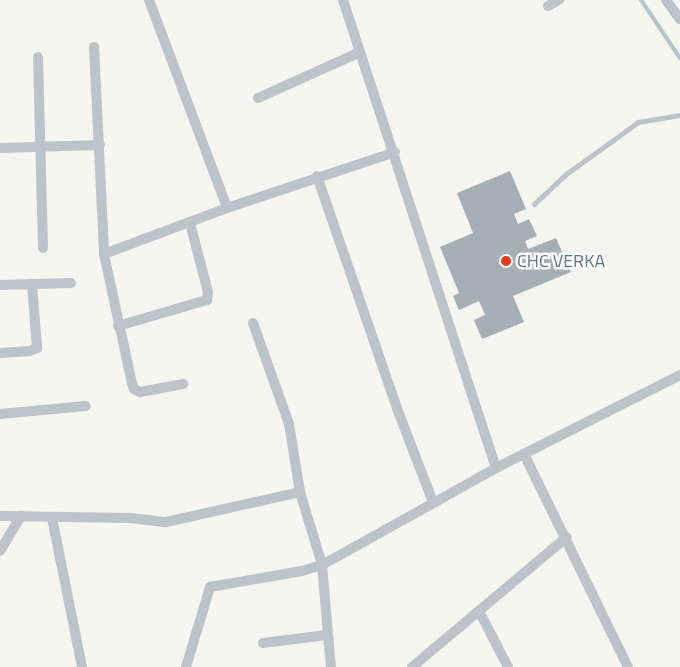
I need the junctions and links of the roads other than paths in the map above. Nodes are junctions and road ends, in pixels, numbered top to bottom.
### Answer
1 (149, 0) edge
2 (343, 0) edge
3 (559, 0) edge
4 (666, 0) edge
5 (548, 6) dead end
6 (680, 19) edge
7 (94, 47) dead end
8 (358, 53) junction
9 (38, 57) dead end
10 (258, 98) dead end
11 (680, 115) edge
12 (100, 145) junction
13 (42, 146) junction
14 (0, 148) edge
15 (395, 152) junction
16 (317, 176) junction
17 (534, 204) dead end
18 (227, 208) junction
19 (190, 223) junction
20 (43, 248) dead end
21 (104, 254) junction
22 (71, 282) dead end
23 (32, 284) junction
24 (0, 286) edge
25 (253, 323) dead end
26 (118, 326) junction
27 (0, 353) edge
28 (680, 375) edge
29 (183, 384) dead end
30 (86, 406) dead end
31 (0, 414) edge
32 (524, 454) junction
33 (496, 468) junction
34 (300, 492) junction
35 (433, 502) junction
36 (0, 516) edge
37 (21, 516) junction
38 (52, 518) junction
39 (567, 538) junction
40 (0, 551) edge
41 (322, 565) junction
42 (479, 611) junction
43 (326, 636) junction
44 (263, 643) dead end
45 (416, 666) edge
46 (82, 667) edge
47 (186, 667) edge
48 (331, 667) edge
49 (508, 667) edge
50 (628, 667) edge

1 - 18 street
2 - 8 street
3 - 5 street
4 - 6 street
7 - 12 street
8 - 10 street
8 - 15 street
9 - 13 street
11 - 17 lane
12 - 13 street
12 - 21 street
13 - 14 street
13 - 20 street
15 - 16 street
15 - 33 street
16 - 18 street
16 - 35 street
18 - 19 street
19 - 21 street
19 - 26 street
21 - 26 street
22 - 23 street
23 - 24 street
23 - 27 street
25 - 34 street
26 - 29 street
28 - 32 street
30 - 31 street
32 - 33 street
32 - 39 street
33 - 35 street
34 - 38 street
34 - 41 street
35 - 41 street
36 - 37 street
37 - 38 street
37 - 40 street
38 - 46 street
39 - 42 street
39 - 50 street
41 - 43 street
41 - 47 street
42 - 45 street
42 - 49 street
43 - 44 street
43 - 48 street

